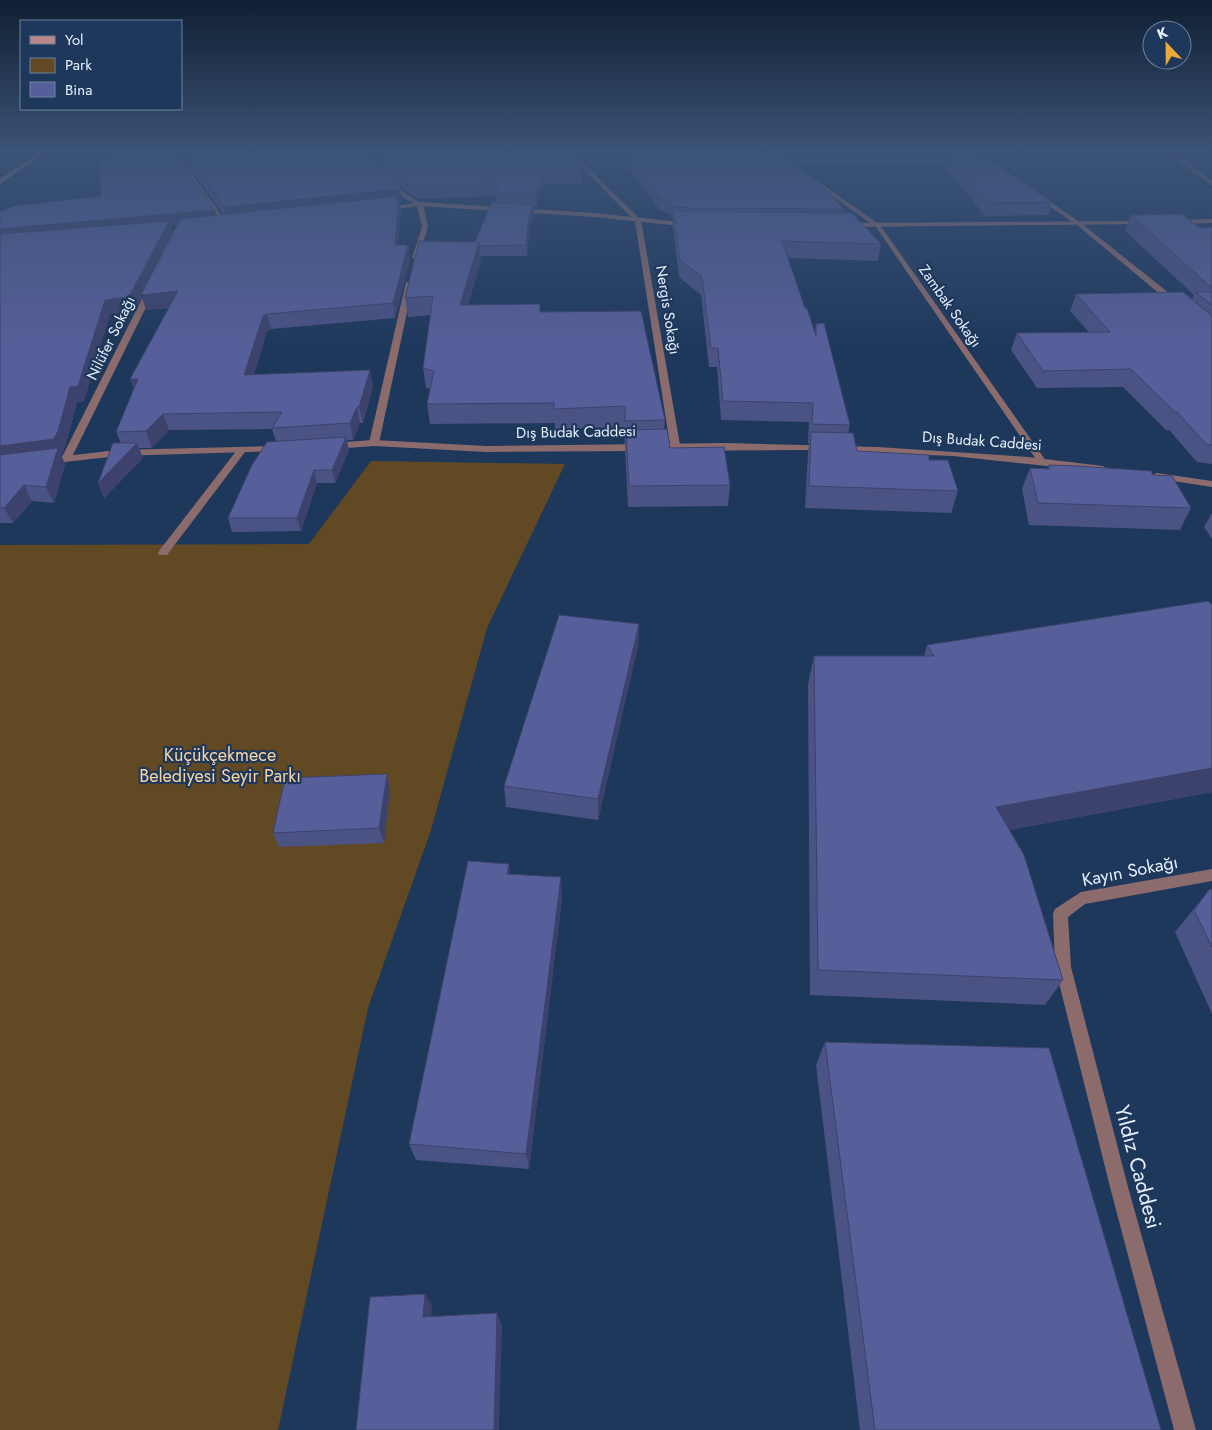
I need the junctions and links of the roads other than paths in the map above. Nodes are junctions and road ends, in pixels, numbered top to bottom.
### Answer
1 (220, 217) edge
2 (423, 217) edge
3 (593, 217) edge
4 (635, 217) edge
5 (865, 217) edge
6 (1068, 217) edge
7 (638, 220) junction
8 (1212, 222) edge
9 (235, 223) edge
10 (1155, 223) edge
11 (1165, 223) edge
12 (225, 224) junction
13 (1079, 224) junction
14 (216, 225) edge
15 (699, 225) edge
16 (838, 225) edge
17 (878, 226) junction
18 (413, 270) edge
19 (410, 278) edge
20 (154, 282) edge
21 (1181, 308) edge
22 (374, 443) junction
23 (675, 445) junction
24 (326, 446) edge
25 (288, 449) edge
26 (240, 452) junction
27 (66, 459) junction
28 (1041, 460) junction
29 (38, 462) edge
30 (1117, 470) edge
31 (1145, 474) edge
32 (1212, 484) edge
33 (163, 553) dead end
34 (1212, 875) edge
35 (1060, 914) joint
36 (1185, 1430) edge

1 - 12 street
2 - 18 street
3 - 7 street
4 - 7 street
5 - 17 street, Zambak Sokağı
6 - 13 street
7 - 15 street
7 - 23 street, Nergis Sokağı
8 - 11 street
9 - 12 street
10 - 13 street
12 - 14 street
13 - 17 street
13 - 21 street
16 - 17 street
17 - 28 street, Zambak Sokağı
19 - 22 street
20 - 27 street, Nilüfer Sokağı
22 - 23 street, Dış Budak Caddesi
22 - 24 street, Dış Budak Caddesi
23 - 28 street, Dış Budak Caddesi
25 - 26 street
26 - 27 street
26 - 33 street
27 - 29 street
28 - 30 street, Dış Budak Caddesi
31 - 32 street
34 - 35 street, Kayın Sokağı
35 - 36 street, Yıldız Caddesi

